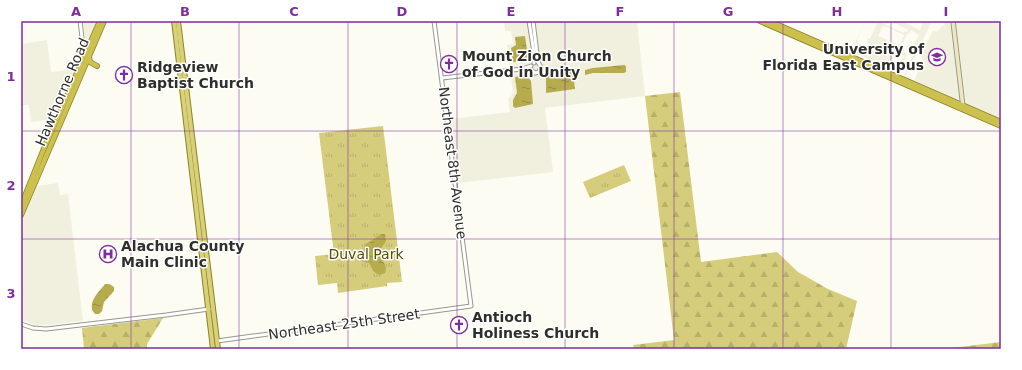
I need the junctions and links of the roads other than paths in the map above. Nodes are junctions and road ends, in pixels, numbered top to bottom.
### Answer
1 (80, 21) edge
2 (100, 21) edge
3 (104, 21) edge
4 (174, 21) edge
5 (178, 21) edge
6 (434, 21) edge
7 (529, 21) edge
8 (533, 21) edge
9 (760, 21) edge
10 (769, 21) edge
11 (953, 21) edge
12 (180, 55) junction
13 (87, 57) junction
14 (538, 62) junction
15 (534, 63) junction
16 (97, 66) dead end
17 (531, 68) junction
18 (442, 78) junction
19 (927, 92) junction
20 (963, 108) junction
21 (1001, 122) edge
22 (1001, 126) edge
23 (21, 206) edge
24 (21, 215) edge
25 (471, 306) joint
26 (211, 308) junction
27 (21, 324) edge
28 (215, 341) junction
29 (213, 349) edge
30 (218, 349) edge

1 - 13 street
2 - 13 highway, Hawthorne Road
3 - 13 highway, Hawthorne Road
4 - 12 main road
5 - 12 main road
6 - 18 street, Northeast 8th Avenue
7 - 15 street
8 - 14 street
9 - 19 highway
10 - 19 highway
11 - 20 main road
12 - 26 main road
13 - 16 highway
13 - 23 highway, Hawthorne Road
13 - 24 highway, Hawthorne Road
14 - 15 street
14 - 17 street
15 - 17 street
17 - 18 street
18 - 25 street, Northeast 8th Avenue
19 - 20 highway
20 - 21 highway
20 - 22 highway
25 - 28 street, Northeast 25th Street
26 - 27 street
26 - 28 main road
28 - 29 main road
28 - 30 main road

